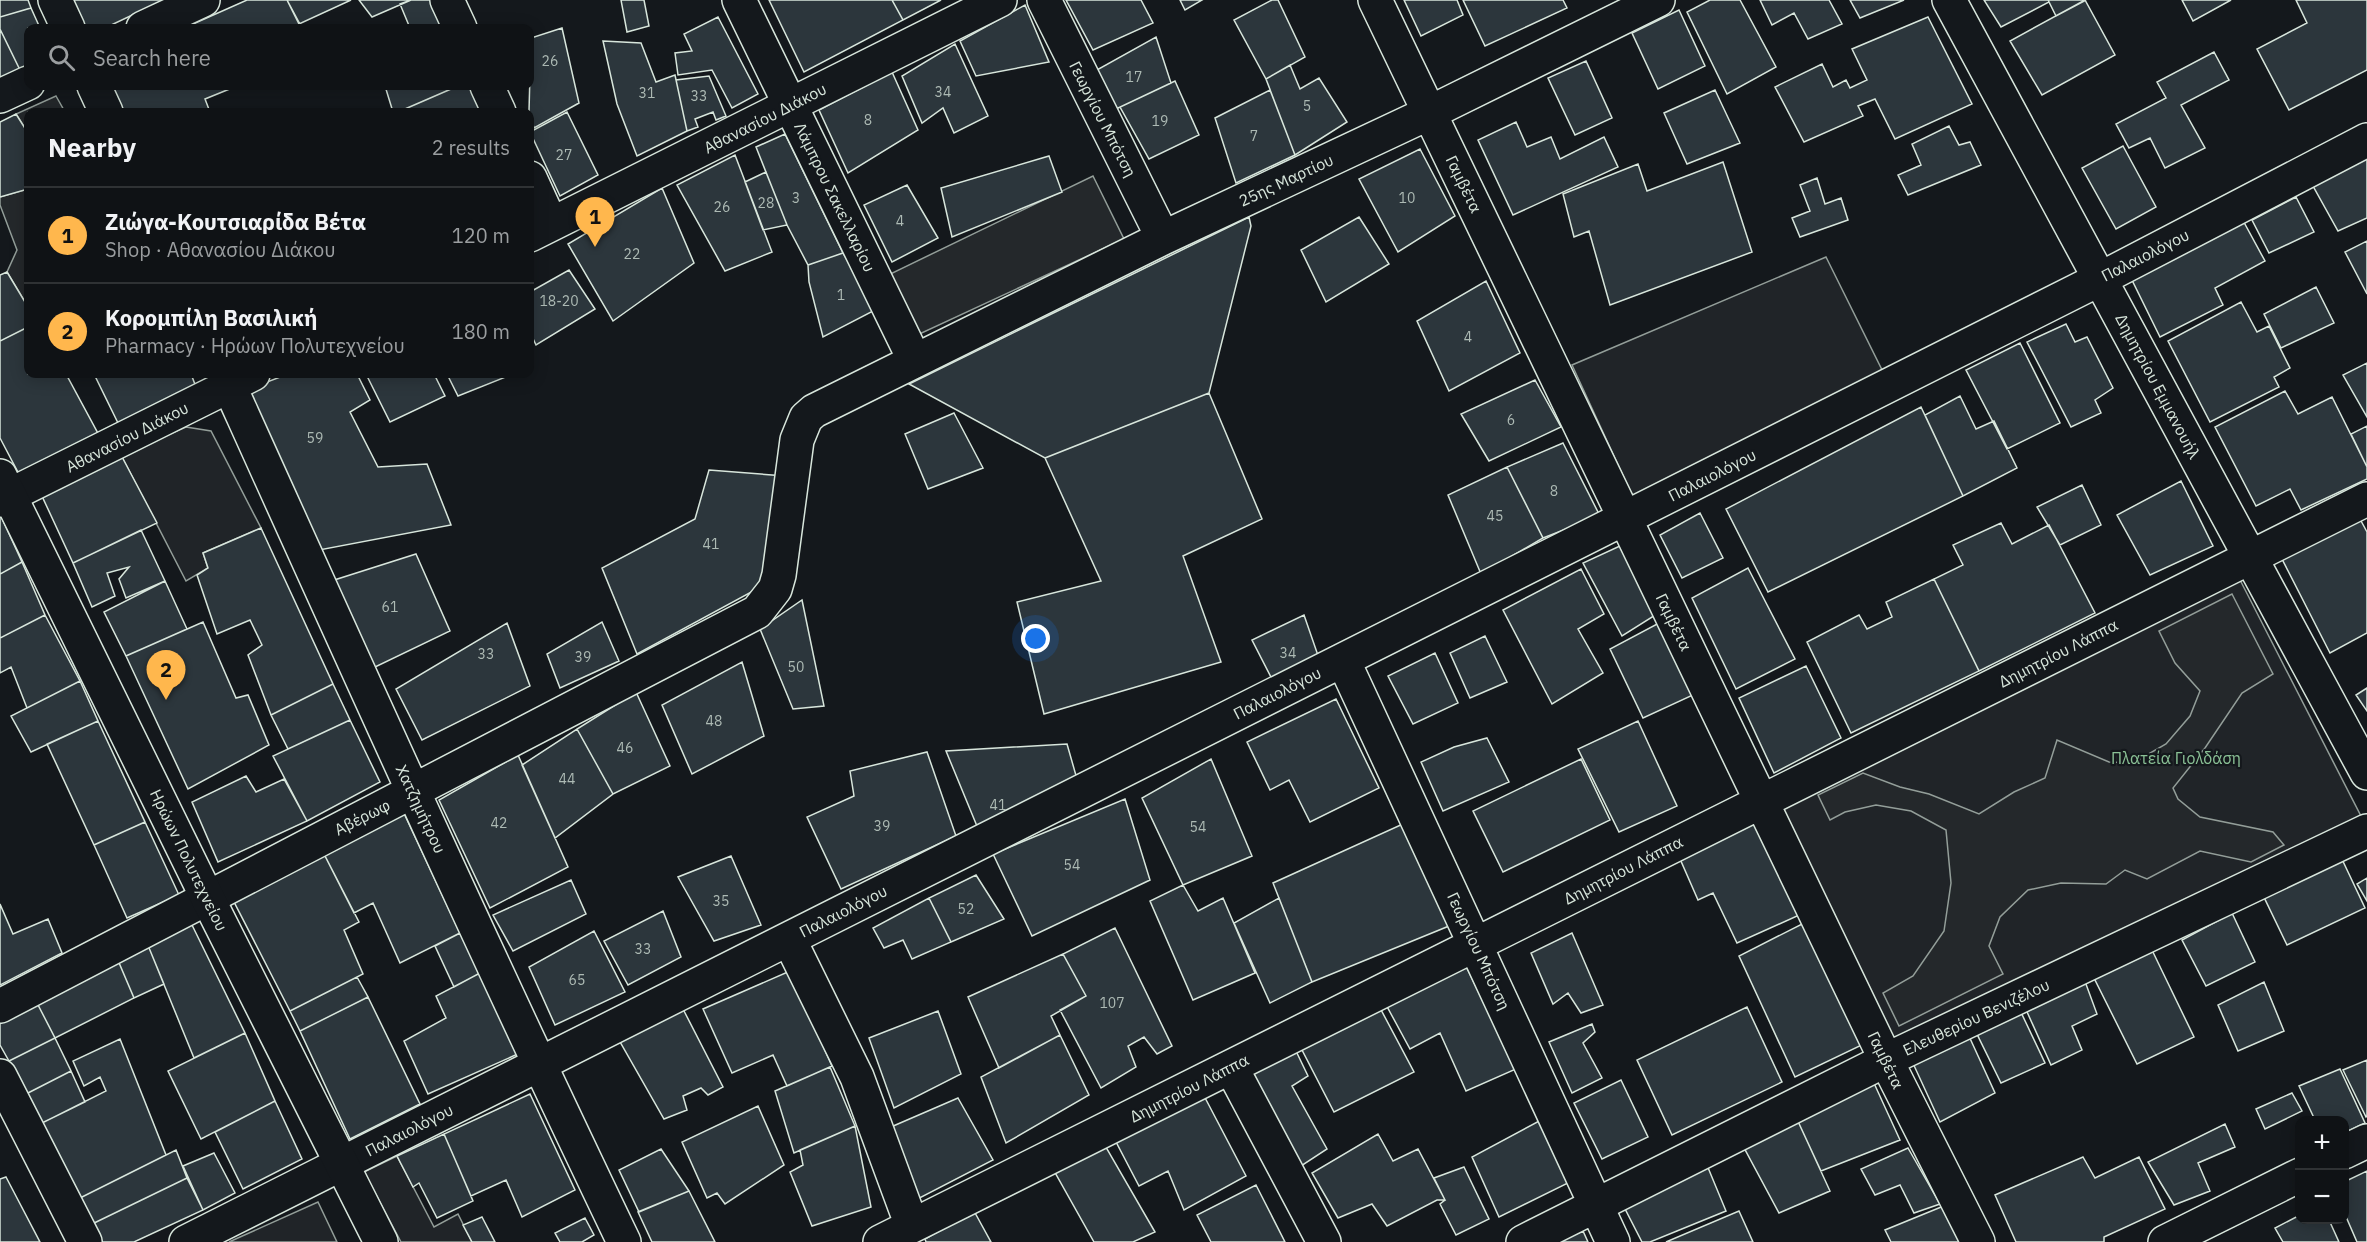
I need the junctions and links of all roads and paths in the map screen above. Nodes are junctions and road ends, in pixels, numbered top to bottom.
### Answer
1 (55, 0) edge
2 (203, 0) edge
3 (447, 0) edge
4 (739, 0) edge
5 (1000, 0) edge
6 (1044, 0) edge
7 (1375, 0) edge
8 (1658, 0) edge
9 (1949, 0) edge
10 (66, 24) edge
11 (152, 24) edge
12 (458, 24) edge
13 (24, 85) edge
14 (96, 90) edge
15 (489, 90) edge
16 (0, 96) edge
17 (790, 105) junction
18 (104, 108) edge
19 (497, 108) edge
20 (1429, 113) junction
21 (2367, 140) edge
22 (534, 199) edge
23 (540, 230) edge
24 (1163, 238) junction
25 (2100, 279) junction
26 (915, 361) junction
27 (235, 378) edge
28 (3, 490) edge
29 (2367, 499) edge
30 (1624, 519) junction
31 (2250, 557) junction
32 (757, 612) joint
33 (1343, 660) junction
34 (2367, 773) edge
35 (412, 791) junction
36 (1761, 802) junction
37 (2367, 831) edge
38 (207, 897) junction
39 (789, 939) junction
40 (1476, 944) junction
41 (0, 1005) edge
42 (1886, 1060) junction
43 (539, 1065) junction
44 (1231, 1067) junction
45 (0, 1076) edge
46 (2367, 1141) edge
47 (2349, 1150) edge
48 (342, 1164) junction
49 (2295, 1177) edge
50 (1597, 1205) junction
51 (912, 1226) junction
52 (85, 1242) edge
53 (186, 1242) edge
54 (381, 1242) edge
55 (624, 1242) edge
56 (880, 1242) edge
57 (1324, 1242) edge
58 (1523, 1242) edge
59 (1613, 1242) edge
60 (1978, 1242) edge
61 (2165, 1242) edge

1 - 10 street
2 - 11 street
3 - 12 street
4 - 17 street, Λάμπρου Σακελλαρίου
5 - 17 street, Αθανασίου Διάκου
6 - 24 street, Γεωργίου Μπότση
7 - 20 street, Γαμβέτα
8 - 20 street, 25ης Μαρτίου
9 - 25 street, Δημητρίου Εμμανουήλ
13 - 16 street
14 - 18 street
15 - 19 street
17 - 23 street, Αθανασίου Διάκου
17 - 26 street, Λάμπρου Σακελλαρίου
20 - 24 street, 25ης Μαρτίου
20 - 30 street, Γαμβέτα
21 - 25 street, Παλαιολόγου
22 - 23 street
24 - 26 street, 25ης Μαρτίου
25 - 30 street, Παλαιολόγου
25 - 31 street, Δημητρίου Εμμανουήλ
26 - 32 street, 25ης Μαρτίου
27 - 28 street, Αθανασίου Διάκου
27 - 35 street, Χατζημήτρου
28 - 38 street, Ηρώων Πολυτεχνείου
29 - 31 street, Δημητρίου Λάππα
30 - 33 street, Παλαιολόγου
30 - 36 street, Γαμβέτα
31 - 34 street, Δημητρίου Εμμανουήλ
31 - 36 street, Δημητρίου Λάππα
32 - 35 street, Αβέρωφ
33 - 39 street, Παλαιολόγου
33 - 40 street, Γεωργίου Μπότση
35 - 38 street, Αβέρωφ
35 - 43 street, Χατζημήτρου
36 - 40 street, Δημητρίου Λάππα
36 - 42 street, Γαμβέτα
37 - 42 street, Ελευθερίου Βενιζέλου
38 - 41 street, Αβέρωφ
38 - 48 street, Ηρώων Πολυτεχνείου
39 - 43 street, Παλαιολόγου
39 - 51 street
40 - 44 street, Δημητρίου Λάππα
40 - 50 street, Γεωργίου Μπότση
42 - 50 street, Ελευθερίου Βενιζέλου
42 - 60 street, Γαμβέτα
43 - 48 street, Παλαιολόγου
43 - 55 street, Χατζημήτρου
44 - 51 street, Δημητρίου Λάππα
44 - 57 street
45 - 52 street
46 - 47 street
48 - 53 street, Παλαιολόγου
48 - 54 street, Ηρώων Πολυτεχνείου
49 - 61 street
50 - 58 street, Ελευθερίου Βενιζέλου
50 - 59 street, Γεωργίου Μπότση
51 - 56 street, Δημητρίου Λάππα

